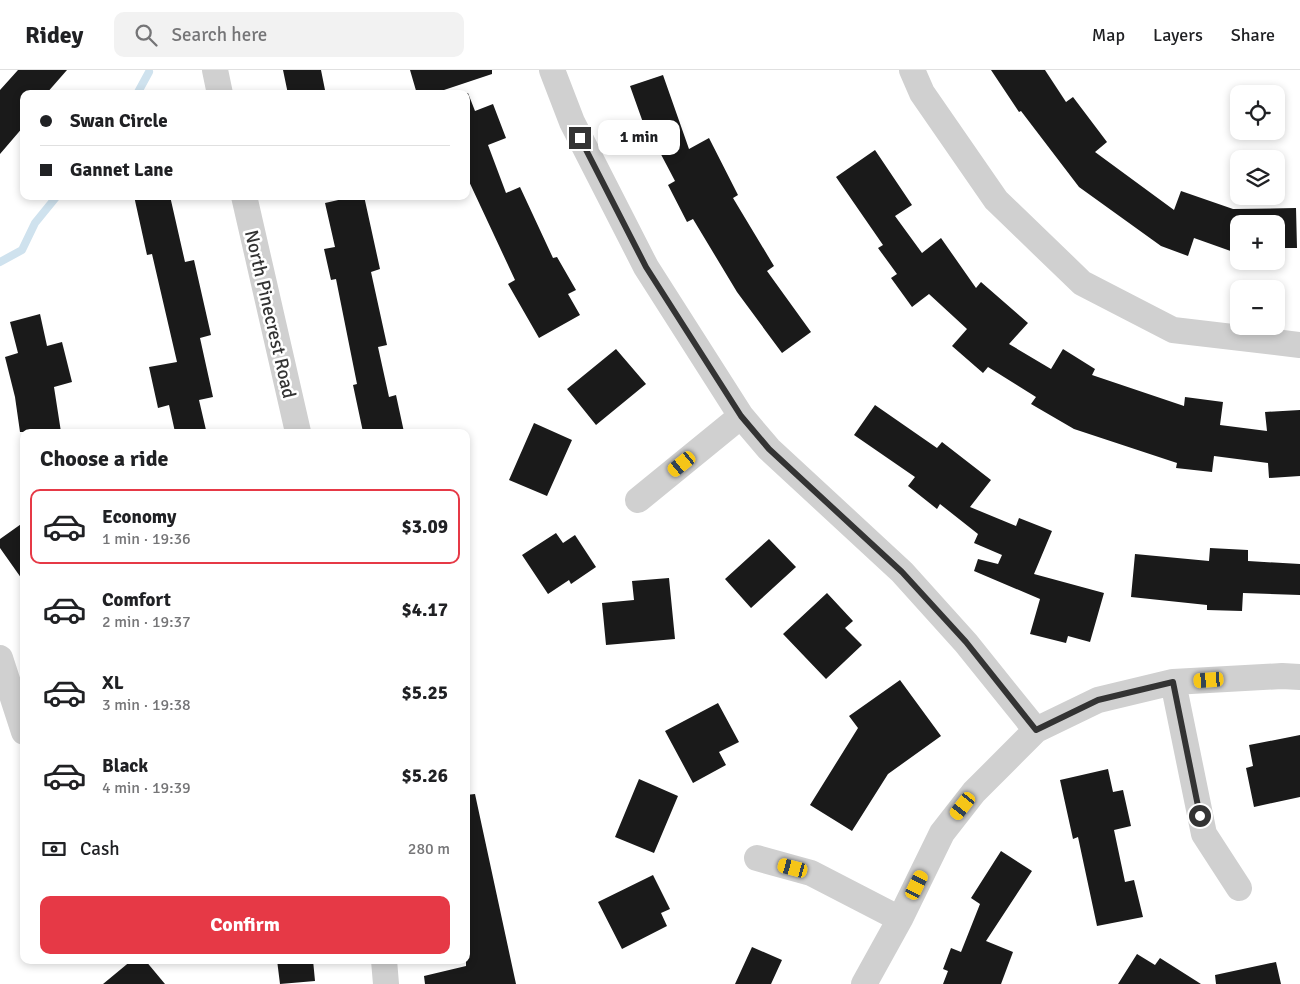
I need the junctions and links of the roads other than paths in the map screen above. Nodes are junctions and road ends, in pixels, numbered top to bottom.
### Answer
1 (215, 70) edge
2 (552, 70) edge
3 (912, 70) edge
4 (219, 90) edge
5 (245, 200) edge
6 (1300, 344) edge
7 (741, 416) junction
8 (297, 429) edge
9 (638, 500) dead end
10 (0, 658) edge
11 (1300, 677) edge
12 (1173, 682) junction
13 (20, 720) edge
14 (1036, 730) junction
15 (757, 858) dead end
16 (1239, 888) dead end
17 (900, 919) junction
18 (384, 964) edge
19 (386, 984) edge
20 (864, 984) edge

1 - 4 street
2 - 7 street
3 - 6 street
5 - 8 street, North Pinecrest Road
7 - 9 street
7 - 14 street
10 - 13 street
11 - 12 street
12 - 14 street
12 - 16 street
14 - 17 street
15 - 17 street
17 - 20 street
18 - 19 street

